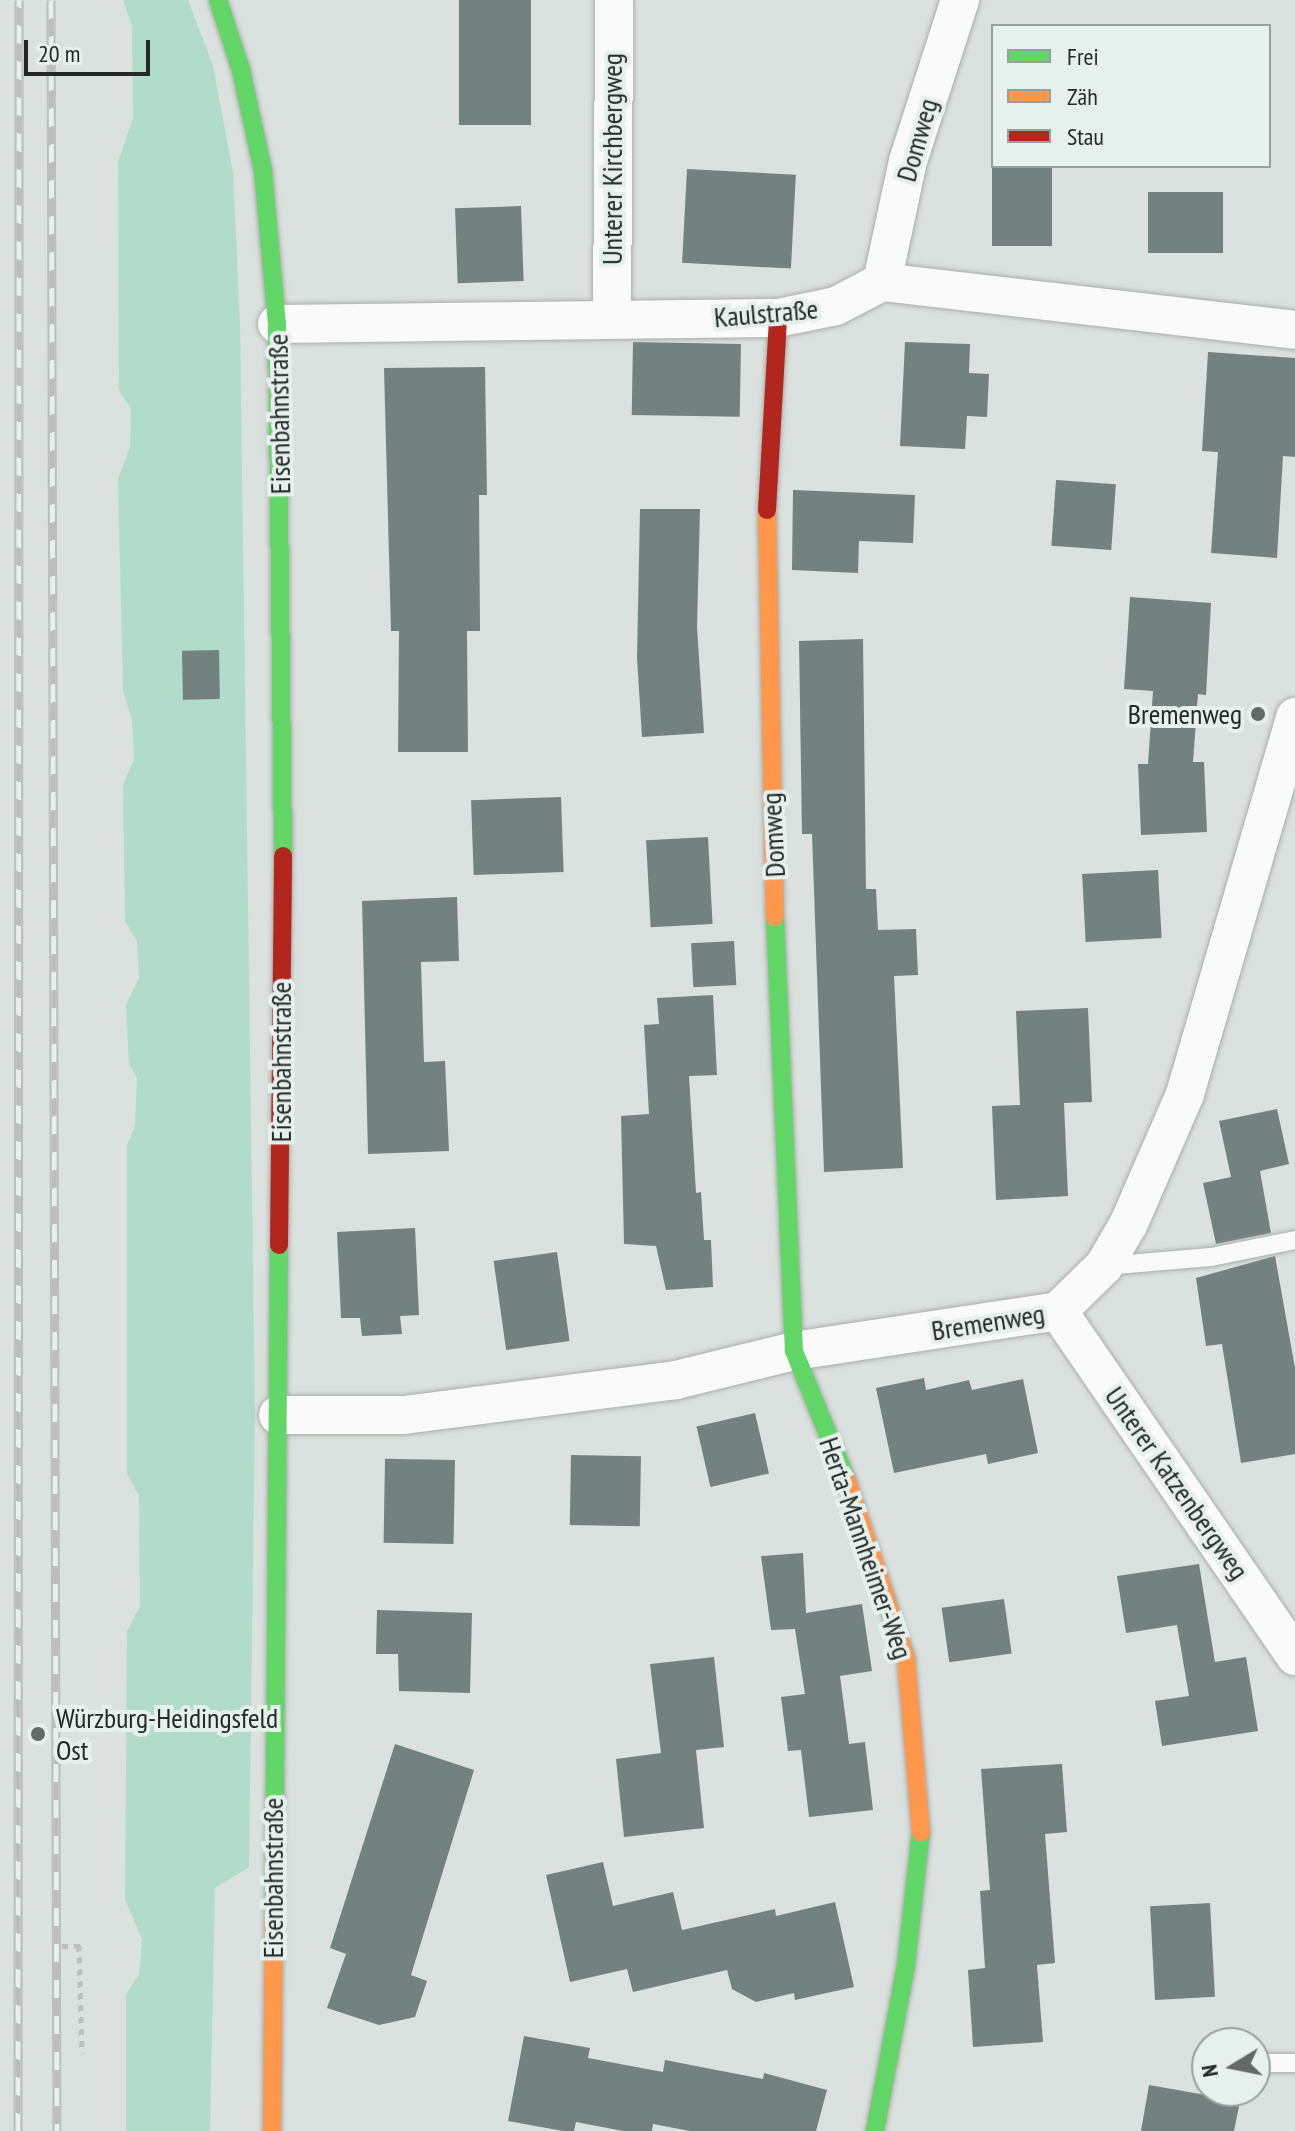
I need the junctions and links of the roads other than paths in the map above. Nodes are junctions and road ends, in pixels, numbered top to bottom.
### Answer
1 (218, 0) edge
2 (614, 0) edge
3 (960, 0) edge
4 (882, 282) junction
5 (778, 318) junction
6 (612, 319) junction
7 (277, 324) junction
8 (1295, 330) edge
9 (1295, 717) edge
10 (1295, 1240) edge
11 (1104, 1266) junction
12 (1058, 1311) junction
13 (794, 1351) junction
14 (278, 1415) junction
15 (1295, 1656) edge
16 (1271, 2063) edge
17 (1295, 2063) edge
18 (272, 2131) edge
19 (875, 2131) edge

1 - 7 street, Eisenbahnstraße
2 - 6 street, Unterer Kirchbergweg
3 - 4 street, Domweg
4 - 5 street, Kaulstraße
4 - 8 street
5 - 6 street, Kaulstraße
5 - 13 street, Domweg
6 - 7 street, Kaulstraße
7 - 14 street, Eisenbahnstraße
9 - 11 street, Bremenweg
10 - 11 lane
11 - 12 street, Bremenweg
12 - 13 street, Bremenweg
12 - 15 street, Unterer Katzenbergweg
13 - 14 street, Bremenweg
13 - 19 street, Herta-Mannheimer-Weg
14 - 18 street, Eisenbahnstraße
16 - 17 lane

